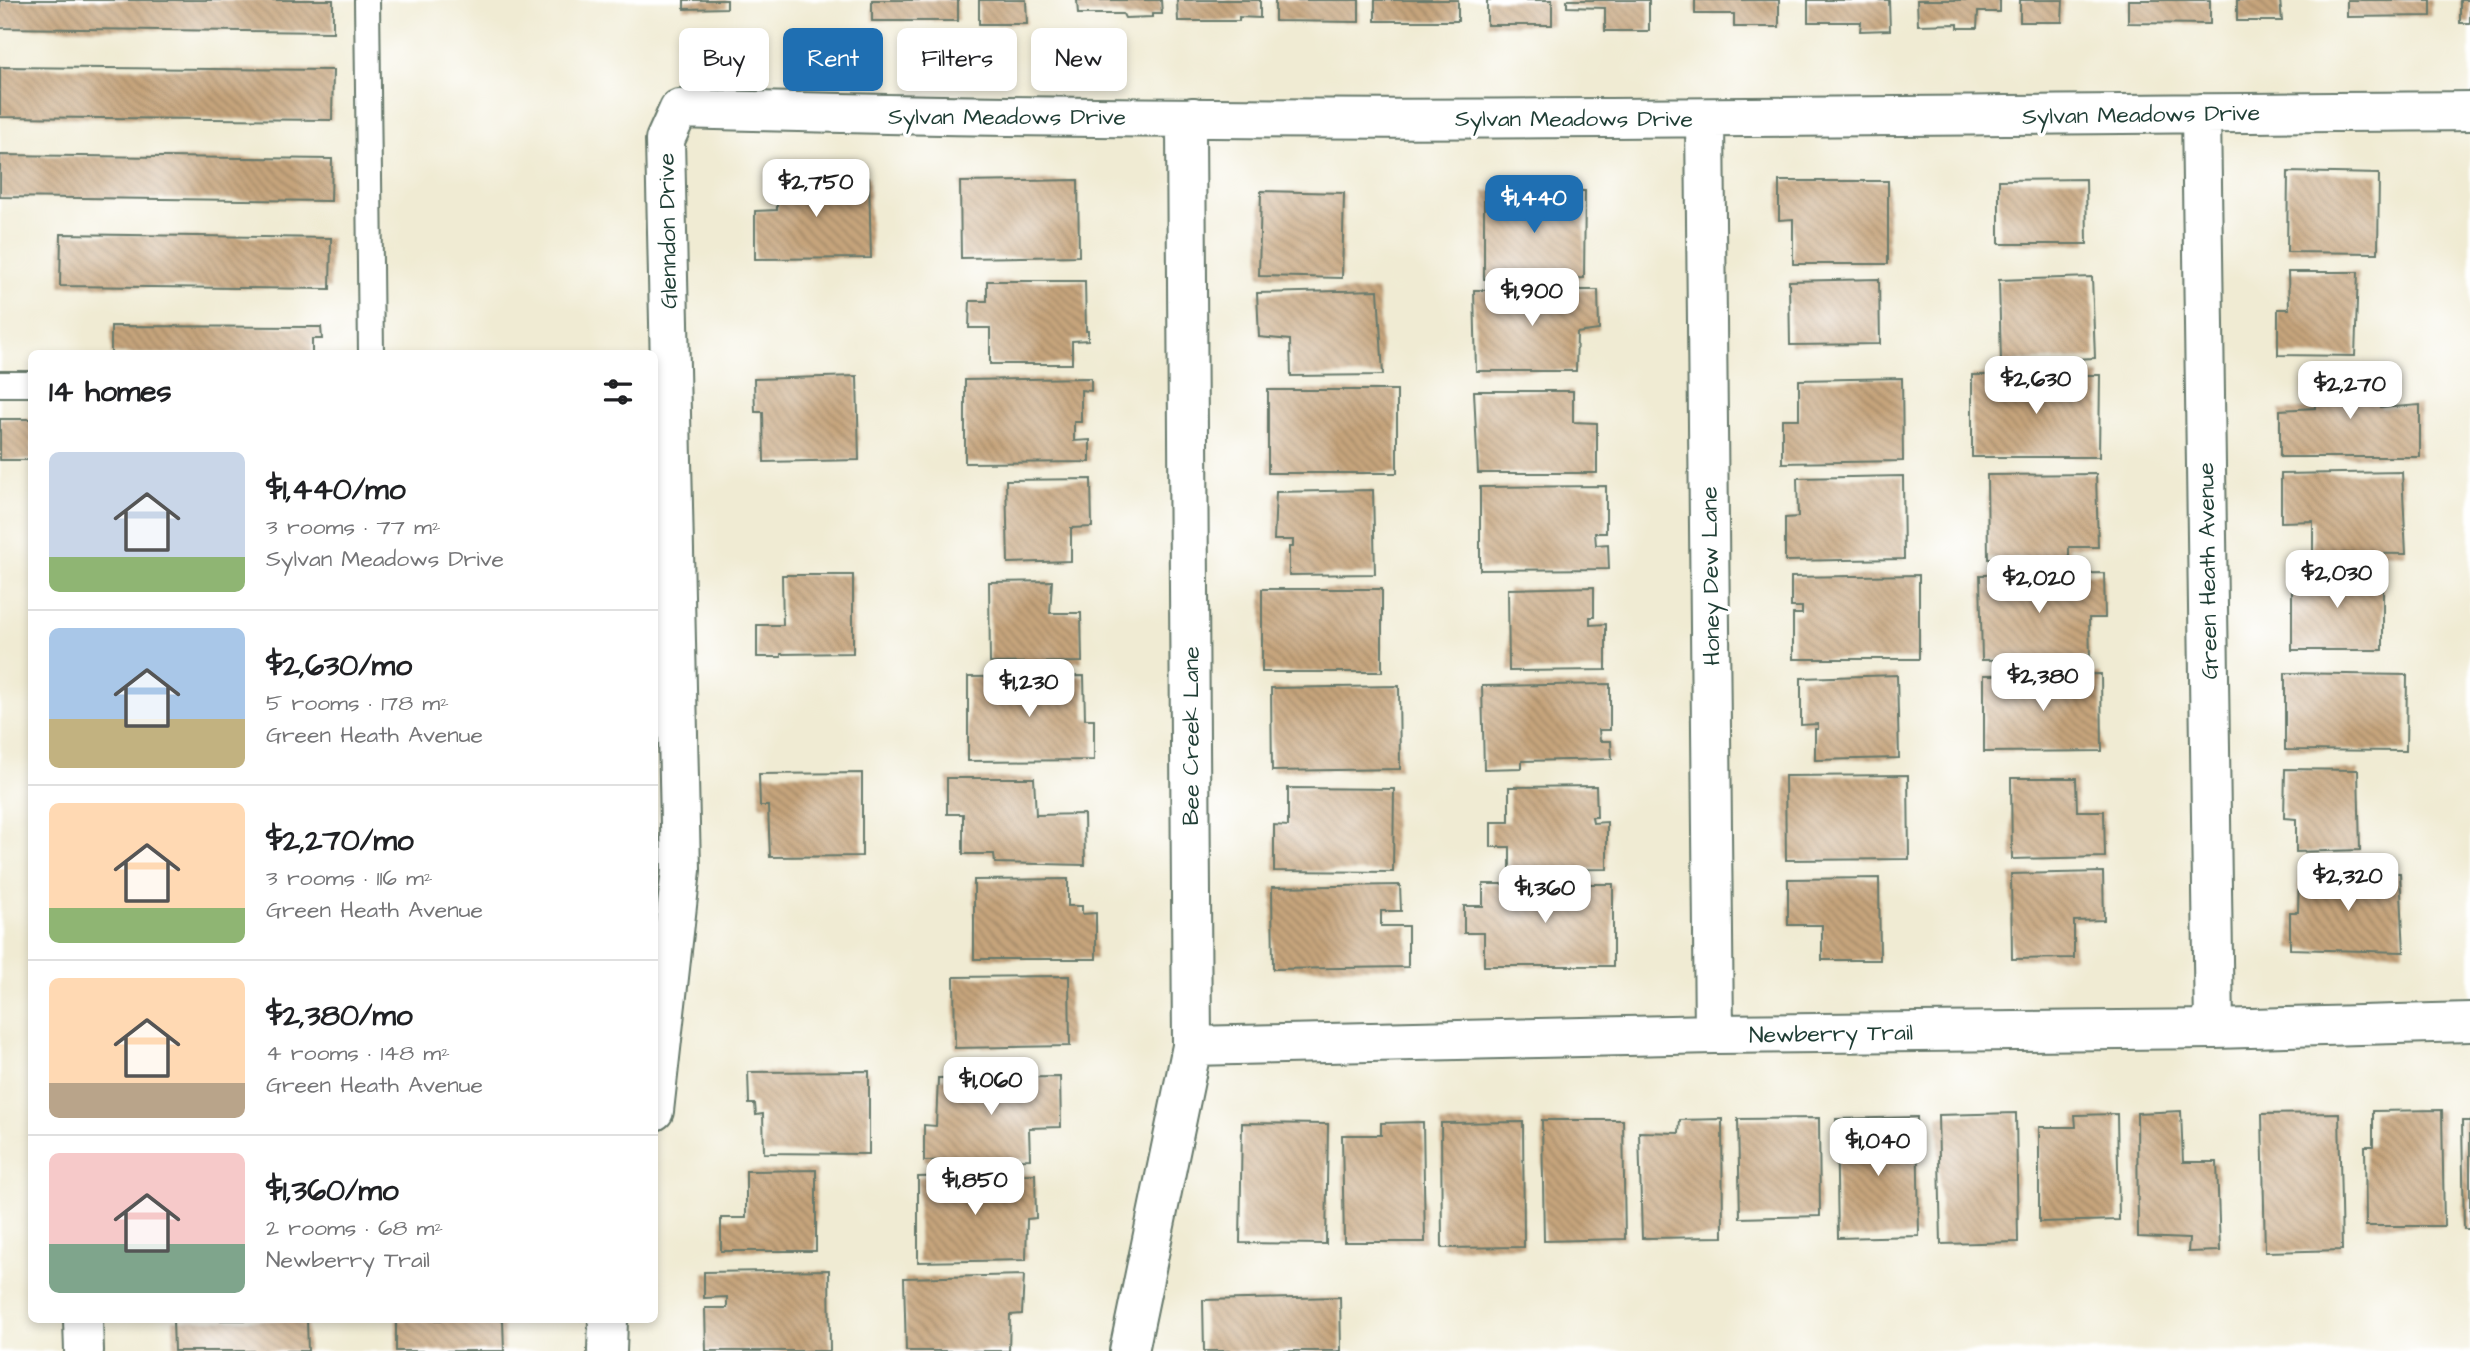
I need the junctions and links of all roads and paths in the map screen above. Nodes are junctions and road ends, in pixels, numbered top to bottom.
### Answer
1 (367, 0) edge
2 (679, 109) joint
3 (2470, 111) edge
4 (2201, 113) junction
5 (1193, 117) junction
6 (1705, 118) junction
7 (371, 350) edge
8 (0, 384) edge
9 (28, 384) edge
10 (666, 710) edge
11 (2470, 1022) edge
12 (2214, 1029) junction
13 (1714, 1034) junction
14 (1192, 1046) junction
15 (658, 1075) edge
16 (83, 1323) edge
17 (608, 1323) edge
18 (85, 1351) edge
19 (607, 1351) edge
20 (1129, 1351) edge

1 - 7 lane
2 - 5 street, Sylvan Meadows Drive
2 - 10 street, Glenndon Drive
3 - 4 street, Sylvan Meadows Drive
4 - 6 street, Sylvan Meadows Drive
4 - 12 street, Green Heath Avenue
5 - 6 street, Sylvan Meadows Drive
5 - 14 street, Bee Creek Lane
6 - 13 street, Honey Dew Lane
8 - 9 lane
10 - 15 street, Glenndon Drive
11 - 12 street, Newberry Trail
12 - 13 street, Newberry Trail
13 - 14 street, Newberry Trail
14 - 20 street, Bee Creek Lane
16 - 18 street
17 - 19 street

